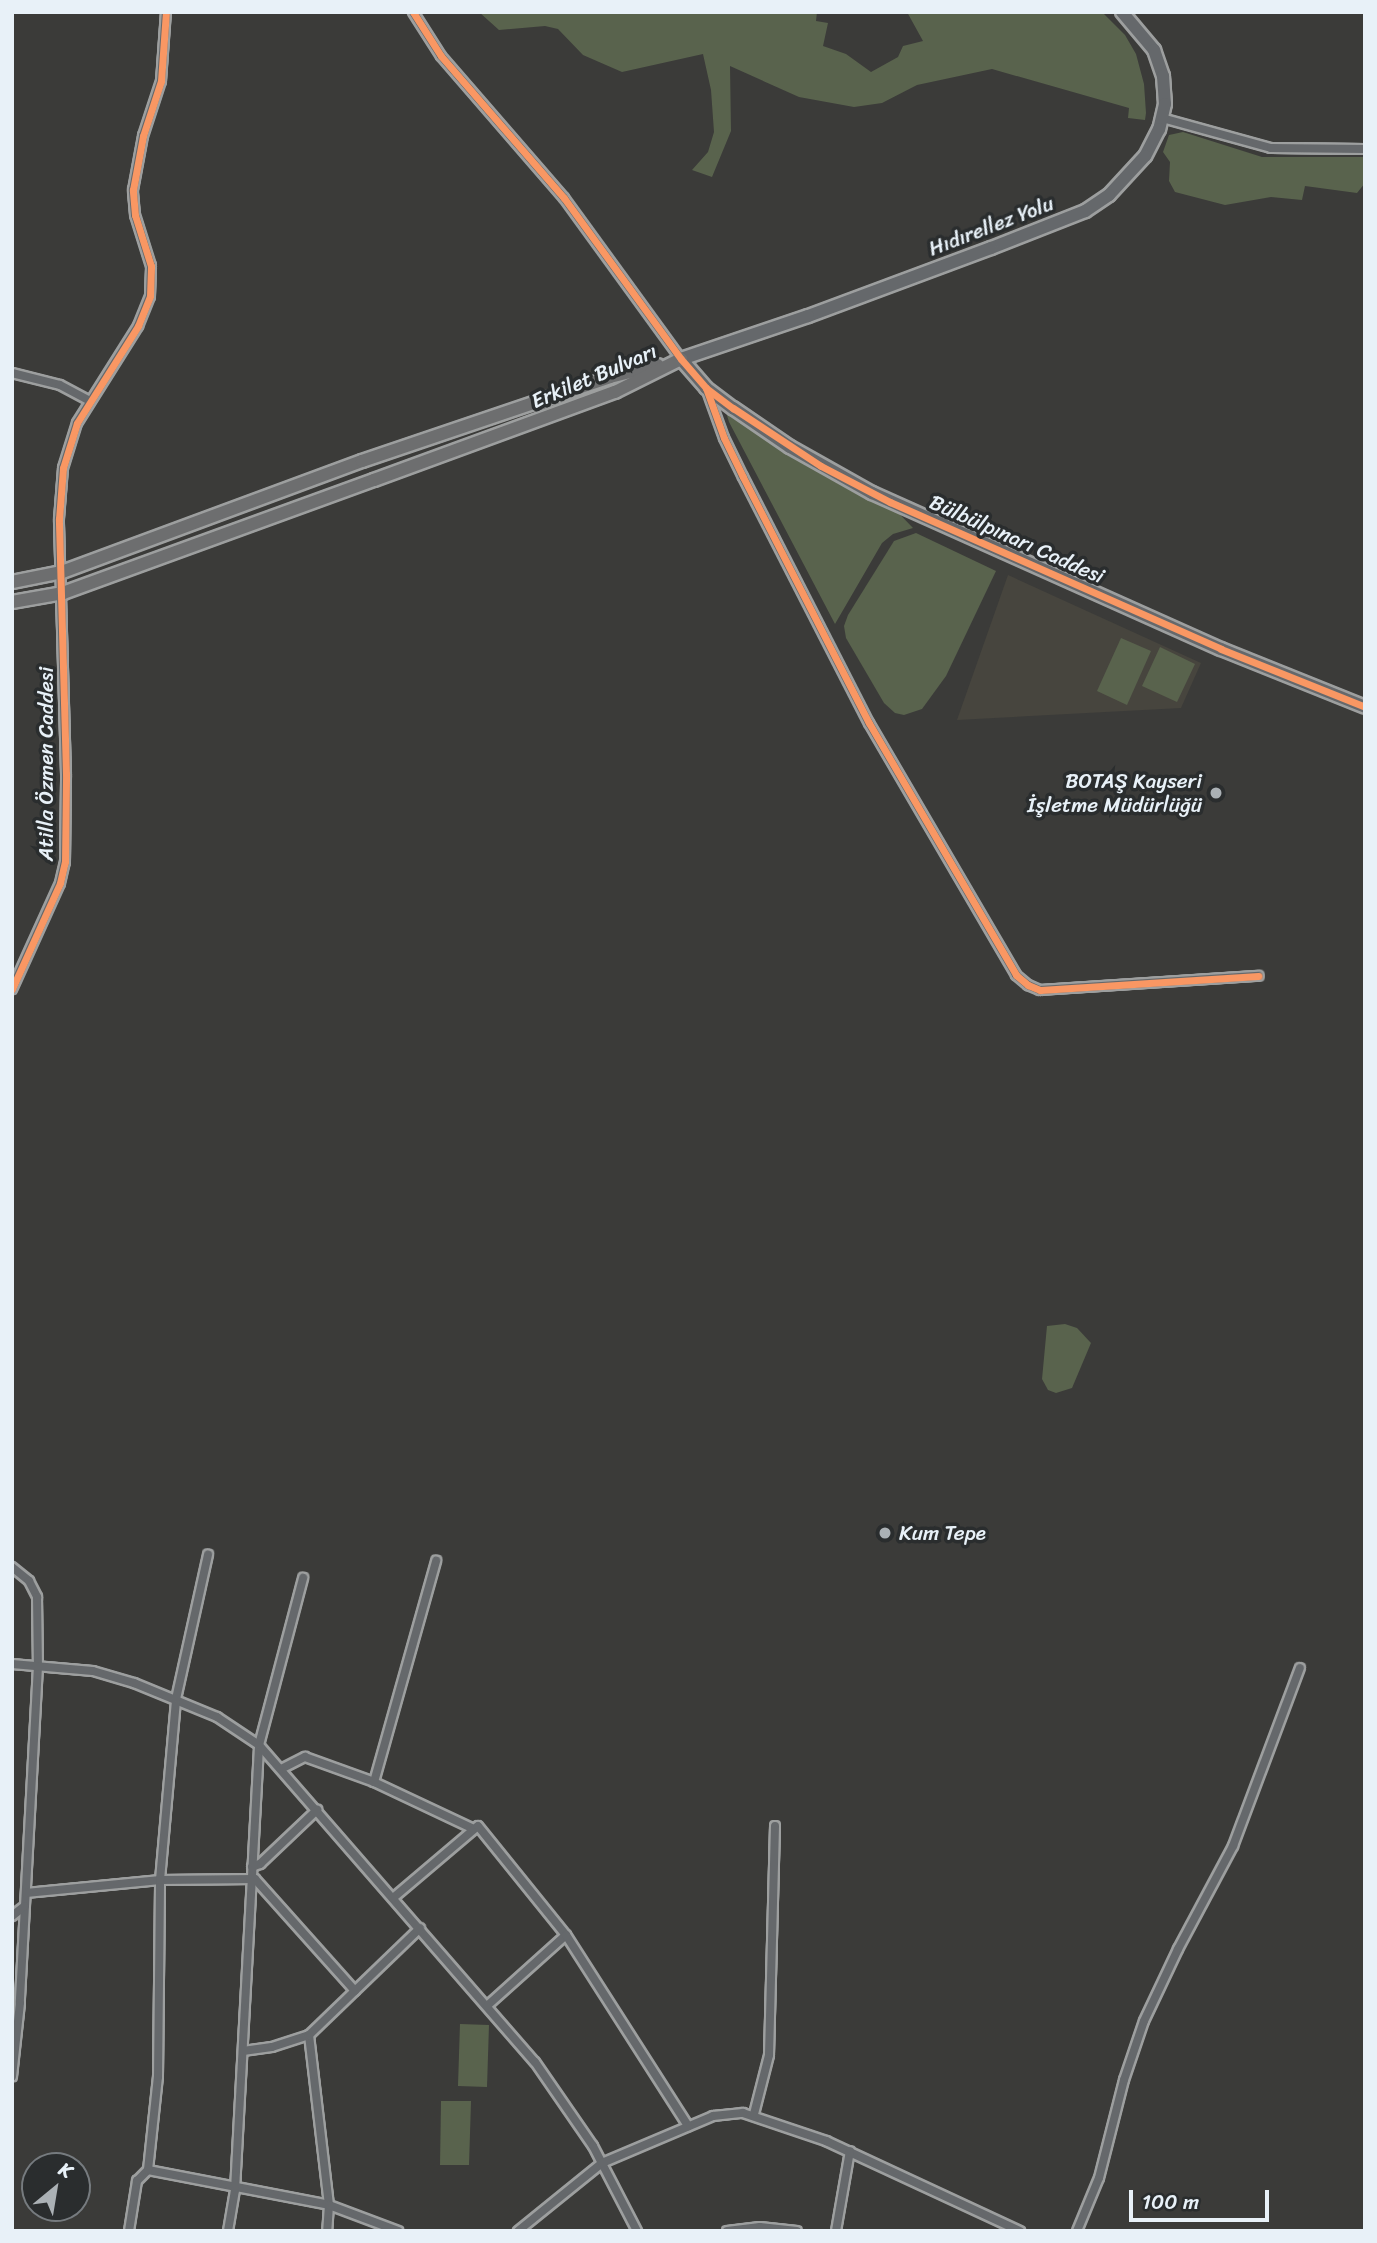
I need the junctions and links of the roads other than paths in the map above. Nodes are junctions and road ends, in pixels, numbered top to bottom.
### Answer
1 (166, 12) edge
2 (413, 12) edge
3 (1122, 12) edge
4 (1162, 118) junction
5 (1365, 149) edge
6 (681, 359) junction
7 (12, 373) edge
8 (706, 388) junction
9 (90, 401) junction
10 (62, 572) junction
11 (12, 582) edge
12 (63, 593) junction
13 (12, 602) edge
14 (1365, 707) edge
15 (1259, 976) dead end
16 (12, 989) edge
17 (208, 1555) dead end
18 (436, 1562) dead end
19 (12, 1567) edge
20 (303, 1577) dead end
21 (12, 1664) edge
22 (38, 1666) junction
23 (1300, 1668) dead end
24 (176, 1699) junction
25 (259, 1745) junction
26 (281, 1769) junction
27 (374, 1782) junction
28 (317, 1810) junction
29 (775, 1826) dead end
30 (474, 1829) junction
31 (253, 1867) junction
32 (252, 1878) junction
33 (160, 1880) junction
34 (26, 1893) junction
35 (393, 1898) junction
36 (25, 1906) junction
37 (12, 1916) edge
38 (420, 1928) junction
39 (566, 1935) junction
40 (355, 1991) junction
41 (488, 2006) junction
42 (309, 2035) junction
43 (14, 2046) edge
44 (243, 2051) junction
45 (12, 2077) edge
46 (754, 2114) junction
47 (688, 2126) junction
48 (850, 2151) junction
49 (602, 2163) junction
50 (148, 2170) junction
51 (235, 2190) junction
52 (329, 2205) junction
53 (129, 2231) edge
54 (228, 2231) edge
55 (327, 2231) edge
56 (398, 2231) edge
57 (518, 2231) edge
58 (637, 2231) edge
59 (727, 2231) edge
60 (797, 2231) edge
61 (836, 2231) edge
62 (1020, 2231) edge
63 (1077, 2231) edge

1 - 9 street, Atilla Özmen Caddesi
2 - 6 street
3 - 4 street, Hıdırellez Yolu
4 - 5 street
4 - 6 street, Hıdırellez Yolu
6 - 8 street, Bülbülpınarı Caddesi
6 - 10 main road, Erkilet Bulvarı
6 - 12 main road, Erkilet Bulvarı
7 - 9 street
8 - 14 street, Bülbülpınarı Caddesi
8 - 15 street
9 - 10 street, Atilla Özmen Caddesi
10 - 11 main road, Erkilet Bulvarı
10 - 12 street, Atilla Özmen Caddesi
12 - 13 main road, Erkilet Bulvarı
12 - 16 street, Atilla Özmen Caddesi
17 - 24 street
18 - 27 street
19 - 22 street
20 - 25 street
21 - 22 street
22 - 24 street
22 - 34 street
23 - 63 street
24 - 25 street
24 - 33 street
25 - 26 street
25 - 31 street
26 - 27 street
26 - 28 street
27 - 30 street
28 - 31 street
28 - 35 street
29 - 46 street
30 - 35 street
30 - 39 street
31 - 32 street
32 - 33 street
32 - 40 street
32 - 44 street
33 - 34 street
33 - 50 street
34 - 36 street
35 - 38 street
36 - 37 street
36 - 43 street
38 - 40 street
38 - 41 street
39 - 41 street
39 - 47 street
40 - 42 street
41 - 49 street
42 - 44 street
42 - 52 street
43 - 45 street
44 - 51 street
46 - 47 street
46 - 48 street
47 - 49 street
48 - 61 street
48 - 62 street
49 - 57 street
49 - 58 street
50 - 51 street
50 - 53 street
51 - 52 street
51 - 54 street
52 - 55 street
52 - 56 street
59 - 60 street

